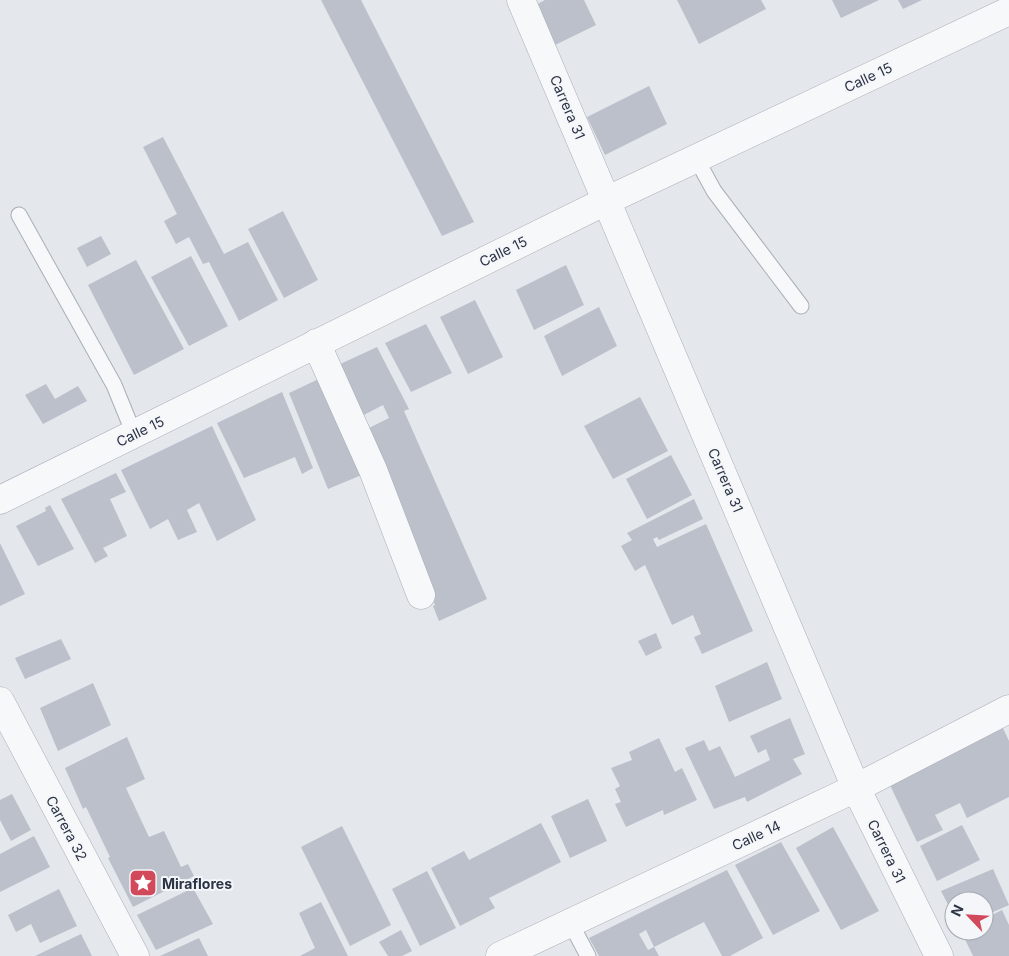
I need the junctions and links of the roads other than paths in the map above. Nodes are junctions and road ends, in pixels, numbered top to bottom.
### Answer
1 (521, 0) edge
2 (1009, 10) edge
3 (696, 158) junction
4 (608, 200) junction
5 (19, 215) dead end
6 (801, 306) dead end
7 (316, 344) junction
8 (134, 434) junction
9 (0, 500) edge
10 (421, 595) dead end
11 (0, 701) edge
12 (1009, 709) edge
13 (856, 788) junction
14 (570, 922) junction
15 (135, 956) edge
16 (500, 956) edge
17 (588, 956) edge
18 (939, 956) edge

1 - 4 street, Carrera 31
2 - 3 street, Calle 15
3 - 4 street, Calle 15
3 - 6 lane
4 - 7 street, Calle 15
4 - 13 street, Carrera 31
5 - 8 lane
7 - 8 street, Calle 15
7 - 10 street
8 - 9 street, Calle 15
11 - 15 street, Carrera 32
12 - 13 street, Calle 14
13 - 14 street, Calle 14
13 - 18 street, Carrera 31
14 - 16 street, Calle 14
14 - 17 lane

